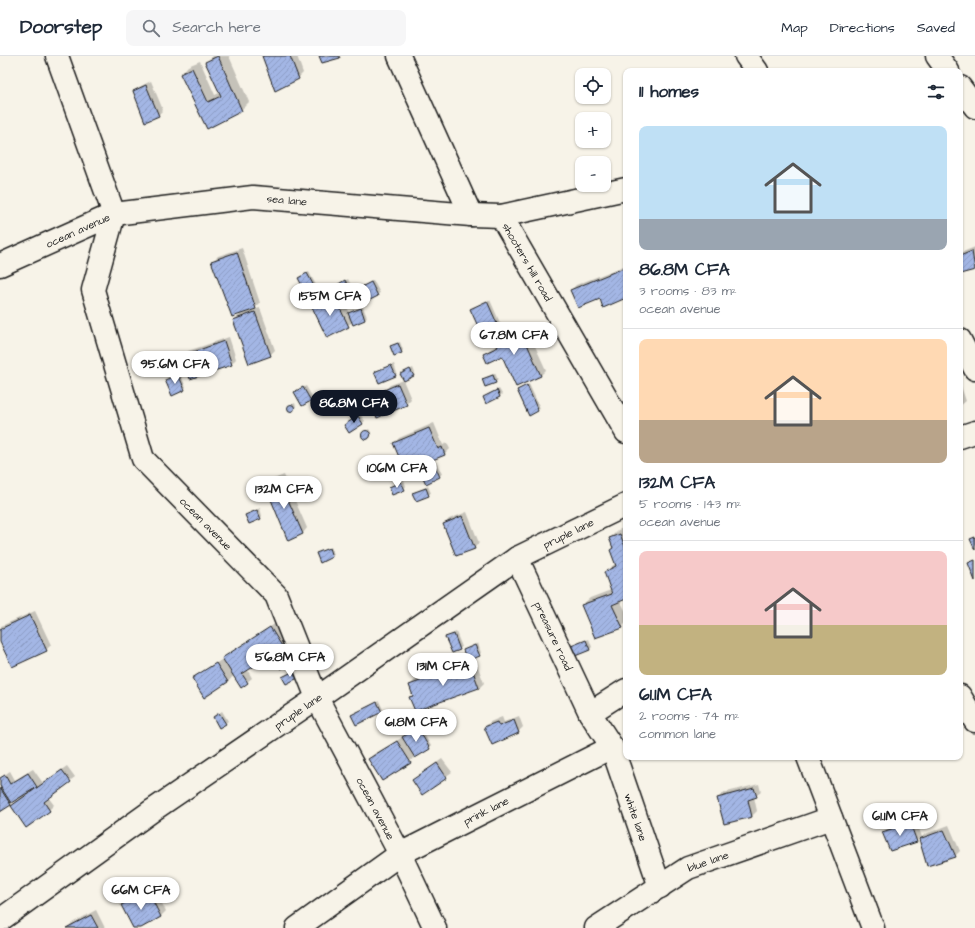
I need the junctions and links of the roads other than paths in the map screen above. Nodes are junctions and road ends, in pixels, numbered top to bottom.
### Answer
1 (57, 56) edge
2 (399, 56) edge
3 (746, 56) edge
4 (937, 56) edge
5 (755, 68) edge
6 (946, 68) edge
7 (963, 91) edge
8 (975, 108) edge
9 (963, 112) edge
10 (623, 190) edge
11 (114, 214) junction
12 (471, 215) junction
13 (501, 216) junction
14 (0, 265) edge
15 (963, 346) edge
16 (975, 369) edge
17 (623, 427) edge
18 (975, 432) edge
19 (963, 436) edge
20 (623, 506) edge
21 (517, 558) junction
22 (623, 692) edge
23 (317, 698) junction
24 (963, 701) edge
25 (590, 713) junction
26 (975, 721) edge
27 (612, 747) junction
28 (809, 760) edge
29 (831, 818) junction
30 (400, 854) junction
31 (660, 887) junction
32 (0, 920) edge
33 (297, 928) edge
34 (435, 928) edge
35 (596, 928) edge
36 (873, 928) edge

1 - 11 street
2 - 12 street
3 - 5 street
4 - 6 street
7 - 8 street
8 - 9 street
10 - 13 street, sea lane
11 - 12 street, sea lane
11 - 14 street, ocean avenue
11 - 23 street, ocean avenue
12 - 13 street, sea lane
13 - 17 street, shooters hill road
15 - 16 street
18 - 19 street
20 - 21 street, pruple lane
21 - 23 street, pruple lane
21 - 25 street, preasure road
22 - 25 street
23 - 30 street, ocean avenue
23 - 32 street, pruple lane
24 - 26 street
25 - 27 street
27 - 30 street, prink lane
27 - 31 street, white lane
28 - 29 street
29 - 31 street, blue lane
29 - 36 street
30 - 33 street, prink lane
30 - 34 street, ocean avenue
31 - 35 street, blue lane

